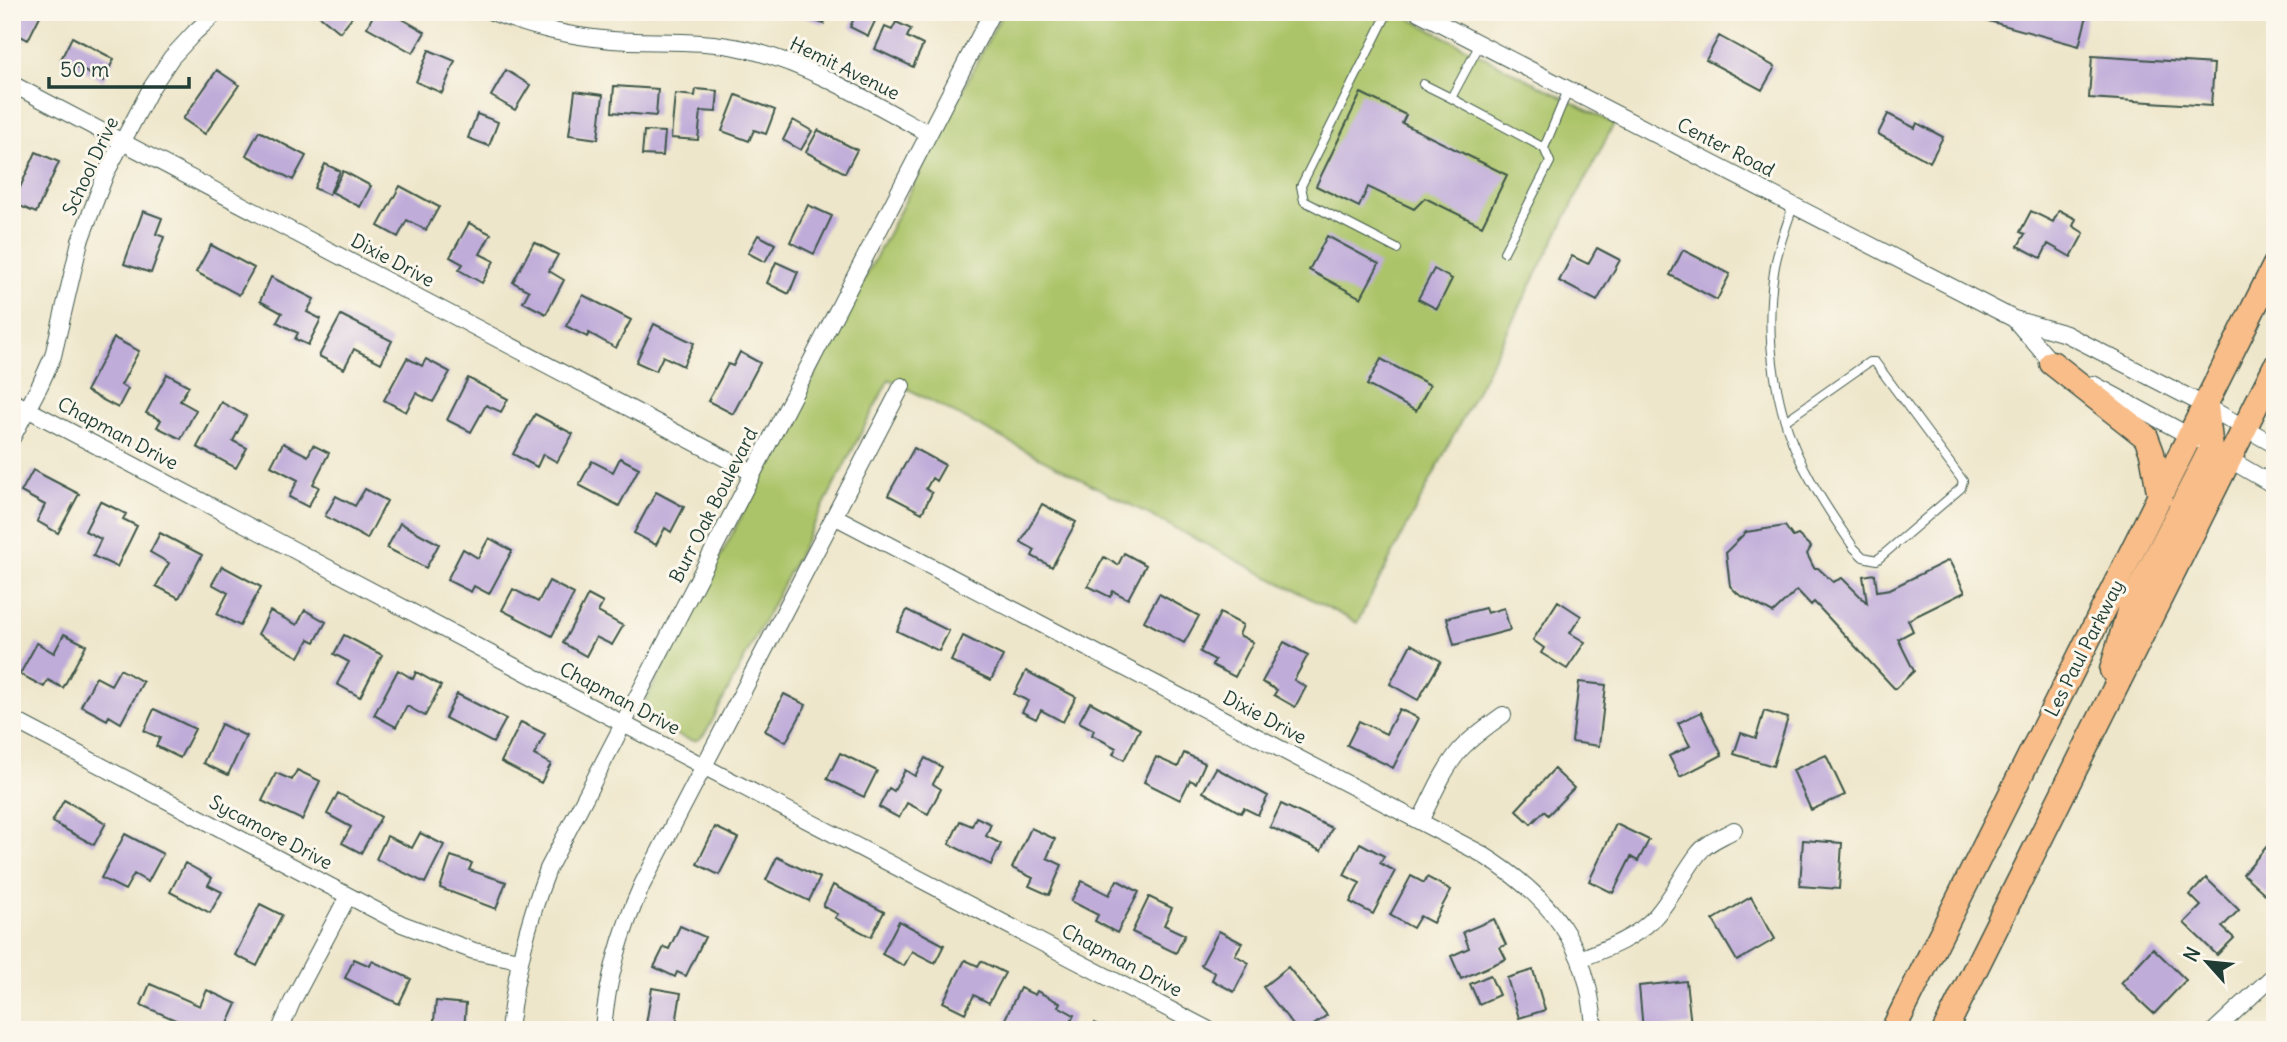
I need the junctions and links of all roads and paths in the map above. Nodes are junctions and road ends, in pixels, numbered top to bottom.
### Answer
1 (217, 12) edge
2 (492, 12) edge
3 (992, 12) edge
4 (1388, 12) edge
5 (1418, 12) edge
6 (1480, 44) junction
7 (12, 83) edge
8 (1423, 84) dead end
9 (1568, 90) junction
10 (1451, 98) junction
11 (929, 134) junction
12 (123, 140) junction
13 (1545, 148) junction
14 (1793, 206) junction
15 (1397, 249) dead end
16 (1504, 252) dead end
17 (2275, 265) edge
18 (2275, 296) edge
19 (2014, 319) junction
20 (2052, 363) junction
21 (2272, 385) edge
22 (902, 386) dead end
23 (12, 401) edge
24 (28, 409) junction
25 (2211, 409) junction
26 (1785, 421) junction
27 (2245, 430) junction
28 (12, 438) edge
29 (2275, 444) edge
30 (2210, 448) junction
31 (753, 474) junction
32 (2275, 486) edge
33 (2160, 497) junction
34 (834, 516) junction
35 (1503, 715) dead end
36 (12, 719) edge
37 (623, 722) junction
38 (705, 767) junction
39 (1420, 821) junction
40 (1734, 830) dead end
41 (348, 896) junction
42 (1580, 959) junction
43 (519, 960) junction
44 (2275, 974) edge
45 (280, 1030) edge
46 (509, 1030) edge
47 (603, 1030) edge
48 (1209, 1030) edge
49 (1594, 1030) edge
50 (1893, 1030) edge
51 (1945, 1030) edge
52 (2215, 1030) edge

1 - 12 street, School Drive
2 - 11 street, Hemit Avenue
3 - 11 street, Burr Oak Boulevard
4 - 15 lane
5 - 6 street, Center Road
6 - 9 street, Center Road
6 - 10 lane
7 - 12 street, Dixie Drive
8 - 10 lane
9 - 13 lane
9 - 14 street, Center Road
10 - 13 lane
11 - 31 street, Burr Oak Boulevard
12 - 24 street, School Drive
12 - 31 street, Dixie Drive
13 - 16 lane
14 - 19 street, Center Road
14 - 26 lane
17 - 25 main road, Les Paul Parkway
18 - 25 main road
19 - 20 street, Center Road
19 - 25 street, Center Road
20 - 30 street, Center Road
20 - 33 main road
21 - 27 main road, Les Paul Parkway
22 - 34 street
23 - 24 street, Chapman Drive
24 - 28 street, School Drive
24 - 37 street, Chapman Drive
25 - 27 street, Center Road
25 - 30 main road, Les Paul Parkway
25 - 30 main road
26 - 26 lane
27 - 29 street, Center Road
27 - 30 main road, Les Paul Parkway
30 - 32 street, Center Road
30 - 33 main road, Les Paul Parkway
30 - 51 main road
31 - 37 street, Burr Oak Boulevard
33 - 50 main road, Les Paul Parkway
34 - 38 street
34 - 39 street, Dixie Drive
35 - 39 street
36 - 41 street, Sycamore Drive
37 - 38 street, Chapman Drive
37 - 43 street, Burr Oak Boulevard
38 - 47 street
38 - 48 street, Chapman Drive
39 - 42 street, Dixie Drive
40 - 42 street
41 - 43 street, Sycamore Drive
41 - 45 street
42 - 49 street, Dixie Drive
43 - 46 street, Burr Oak Boulevard
44 - 52 street

